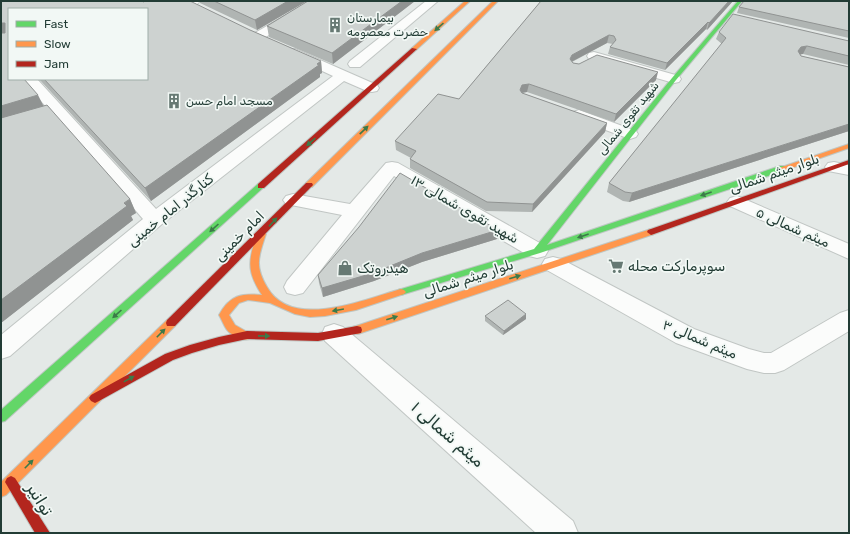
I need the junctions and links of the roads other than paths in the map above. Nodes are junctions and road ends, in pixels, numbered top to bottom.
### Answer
1 (318, 1) edge
2 (433, 1) edge
3 (468, 1) edge
4 (496, 1) edge
5 (740, 1) edge
6 (193, 4) edge
7 (145, 8) edge
8 (728, 16) junction
9 (743, 20) edge
10 (243, 30) edge
11 (257, 37) junction
12 (271, 43) edge
13 (608, 48) edge
14 (285, 50) edge
15 (349, 69) junction
16 (30, 80) edge
17 (674, 80) junction
18 (372, 88) junction
19 (564, 110) edge
20 (630, 134) junction
21 (849, 146) edge
22 (844, 166) edge
23 (293, 200) junction
24 (737, 202) junction
25 (355, 211) junction
26 (156, 220) junction
27 (262, 234) junction
28 (849, 252) edge
29 (545, 258) junction
30 (295, 287) dead end
31 (271, 300) junction
32 (849, 320) edge
33 (334, 334) junction
34 (245, 336) junction
35 (1, 349) edge
36 (38, 384) junction
37 (95, 398) junction
38 (7, 399) dead end
39 (1, 418) edge
40 (11, 482) junction
41 (1, 492) edge
42 (42, 533) edge
43 (561, 533) edge

1 - 11 street
2 - 15 street, کنارگذر امام خمینی
3 -> 18 main road, امام خمینی
23 -> 4 main road, امام خمینی
5 - 8 main road, شهید تقوی شمالی
6 - 7 street
8 - 9 street
8 - 17 main road, شهید تقوی شمالی
10 - 11 street
11 - 12 street
13 - 17 street
14 - 15 street
15 - 18 street
15 - 26 street, کنارگذر امام خمینی
16 - 26 street
17 - 20 main road, شهید تقوی شمالی
18 -> 36 main road, امام خمینی
19 - 20 street
20 - 29 main road, شهید تقوی شمالی
21 -> 29 main road, بلوار میثم شمالی
22 - 24 main road, بلوار میثم شمالی
23 - 25 street
27 -> 23 main road, امام خمینی
24 - 28 street, میثم شمالی ۵
24 - 29 main road, بلوار میثم شمالی
25 - 29 street, شهید تقوی شمالی ۱۳
25 - 30 street
26 - 35 street, کنارگذر امام خمینی
27 - 31 main road, بلوار میثم شمالی
37 -> 27 main road, امام خمینی
29 -> 31 main road, بلوار میثم شمالی
29 - 32 street, میثم شمالی ۳
33 -> 29 main road, بلوار میثم شمالی
31 - 34 main road
34 -> 33 main road, بلوار میثم شمالی
33 - 43 street, میثم شمالی ۱
37 -> 34 main road, بلوار میثم شمالی
36 - 38 main road
36 - 39 main road, امام خمینی
40 -> 37 main road, امام خمینی
40 - 41 main road, امام خمینی
40 - 42 main road, توانیر

